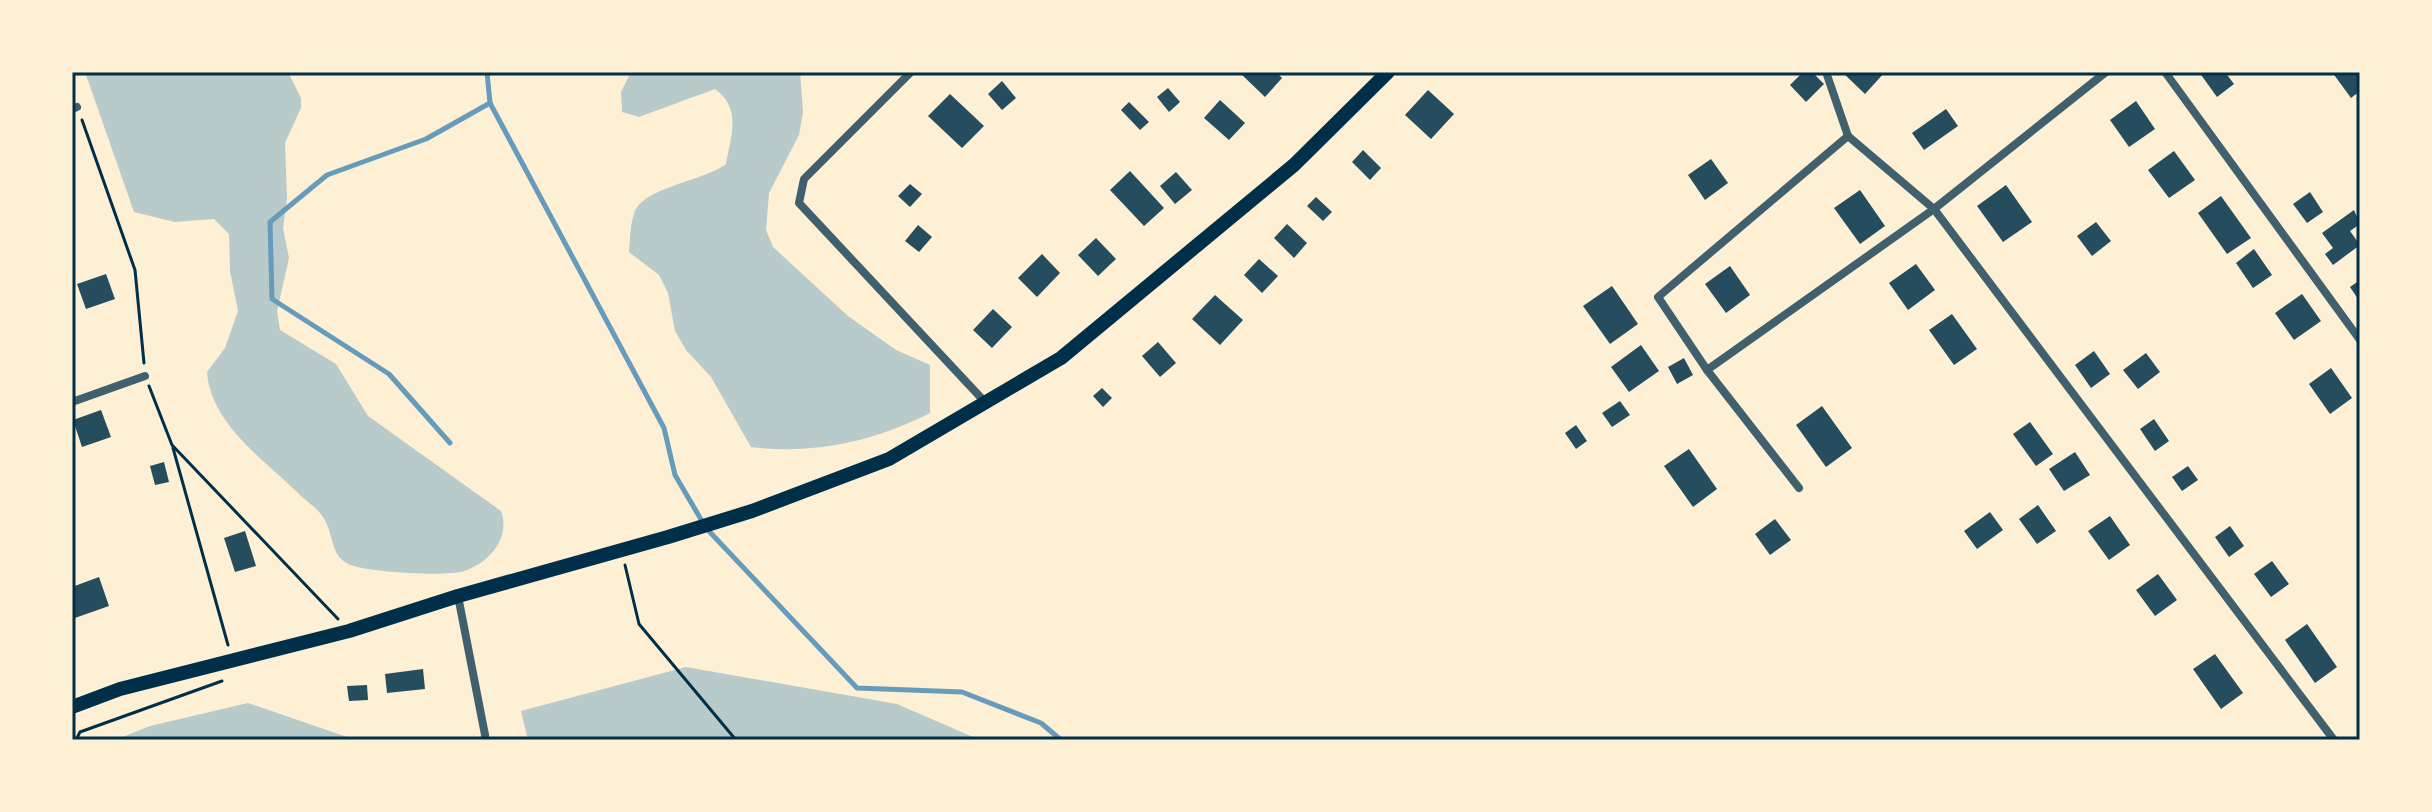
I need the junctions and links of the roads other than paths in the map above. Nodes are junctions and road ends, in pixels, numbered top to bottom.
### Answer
1 (911, 72) edge
2 (1388, 72) edge
3 (1826, 72) edge
4 (2106, 72) edge
5 (2165, 72) edge
6 (1848, 136) junction
7 (1934, 209) junction
8 (2360, 340) edge
9 (1707, 370) junction
10 (145, 376) road end
11 (72, 402) edge
12 (985, 402) junction
13 (1799, 488) dead end
14 (458, 596) junction
15 (72, 707) edge
16 (486, 740) edge
17 (2334, 740) edge

1 - 12 street
2 - 12 main road
3 - 6 street
4 - 7 street
5 - 8 street
6 - 7 street
6 - 9 street
7 - 9 street
7 - 17 street
9 - 13 street
10 - 11 street
12 - 14 main road
14 - 15 main road
14 - 16 street

